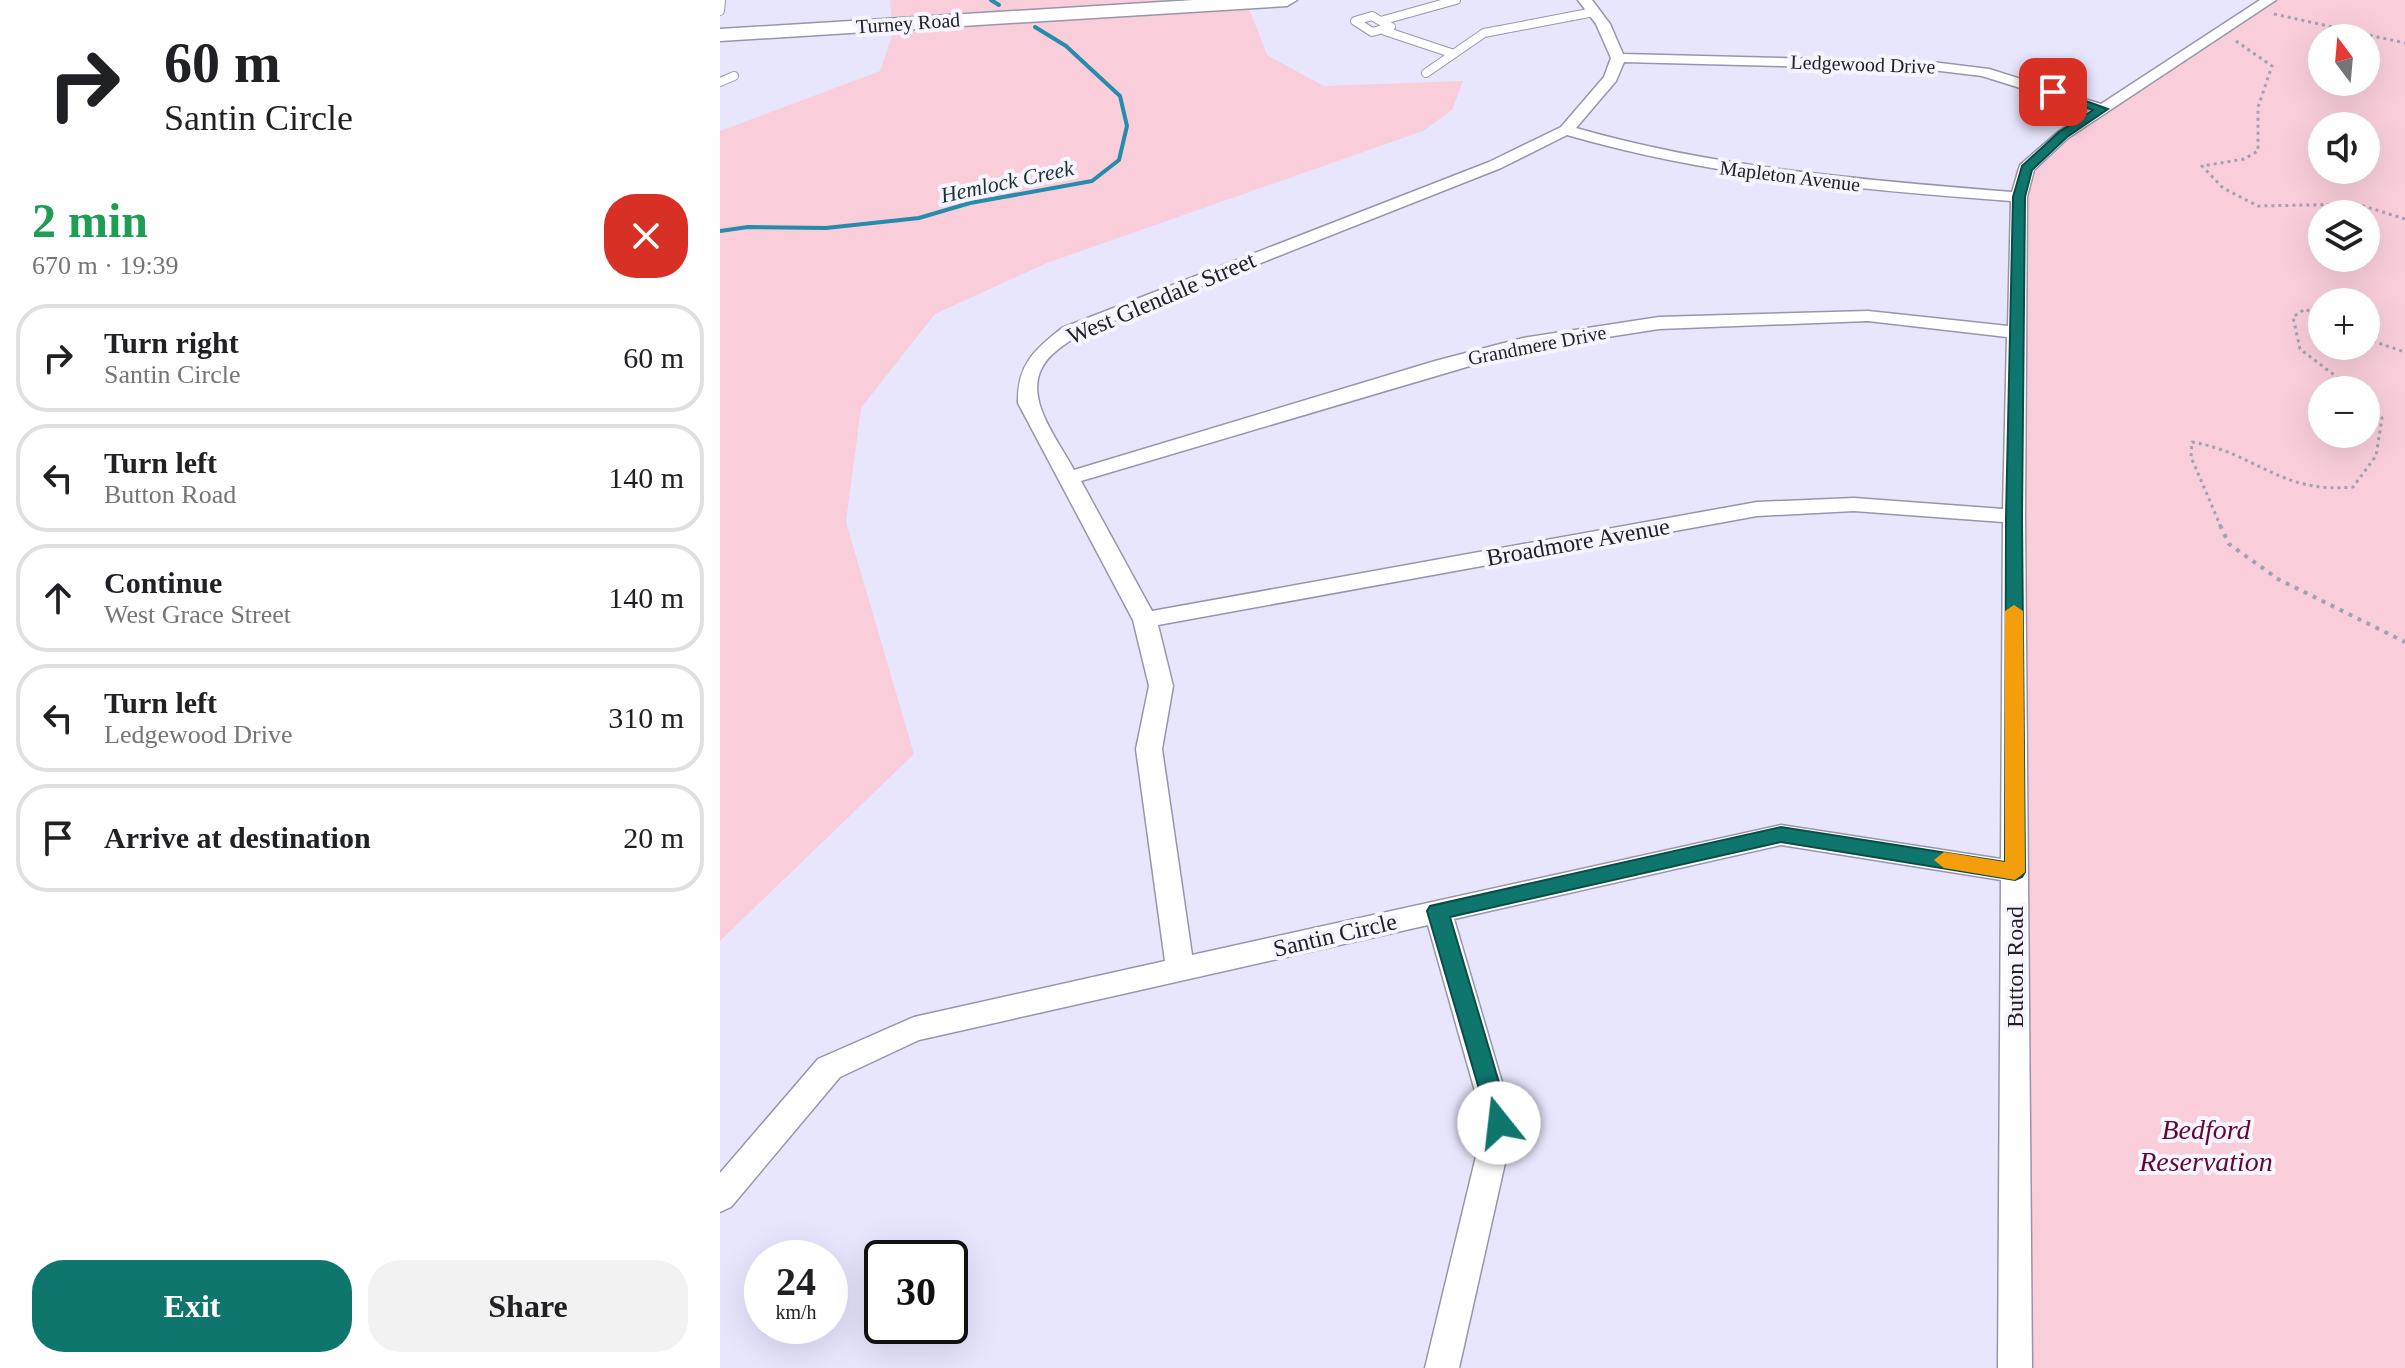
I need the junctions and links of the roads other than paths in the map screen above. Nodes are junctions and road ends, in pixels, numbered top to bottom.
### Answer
1 (721, 0) edge
2 (1287, 0) edge
3 (1456, 0) edge
4 (1590, 6) edge
5 (2270, 7) edge
6 (720, 11) edge
7 (1384, 20) junction
8 (1385, 31) junction
9 (720, 35) edge
10 (1451, 53) junction
11 (1618, 58) junction
12 (1426, 73) dead end
13 (734, 76) dead end
14 (720, 82) edge
15 (2102, 109) junction
16 (1566, 130) junction
17 (2019, 197) junction
18 (2019, 333) junction
19 (1070, 478) junction
20 (2014, 517) junction
21 (1145, 620) junction
22 (2015, 872) junction
23 (1438, 911) junction
24 (1180, 969) junction
25 (720, 1197) edge
26 (1442, 1368) edge
27 (2015, 1368) edge

1 - 6 lane
2 - 9 street, Turney Road
3 - 7 lane
4 - 10 lane
4 - 11 street
5 - 15 street
7 - 8 lane
7 - 8 lane
8 - 10 lane
10 - 12 lane
11 - 15 street, Ledgewood Drive
11 - 16 street, West Glendale Street
13 - 14 lane
15 - 17 street
16 - 17 street, Mapleton Avenue
16 - 19 street, West Glendale Street
17 - 18 street, Button Road
18 - 19 street, Grandmere Drive
18 - 20 street, Button Road
19 - 21 street, West Glendale Street
20 - 21 street, Broadmore Avenue
20 - 22 street, Button Road
21 - 24 street, West Glendale Street
22 - 23 street, Santin Circle
22 - 27 street, Button Road
23 - 24 street, Santin Circle
23 - 26 street
24 - 25 street, Santin Circle

